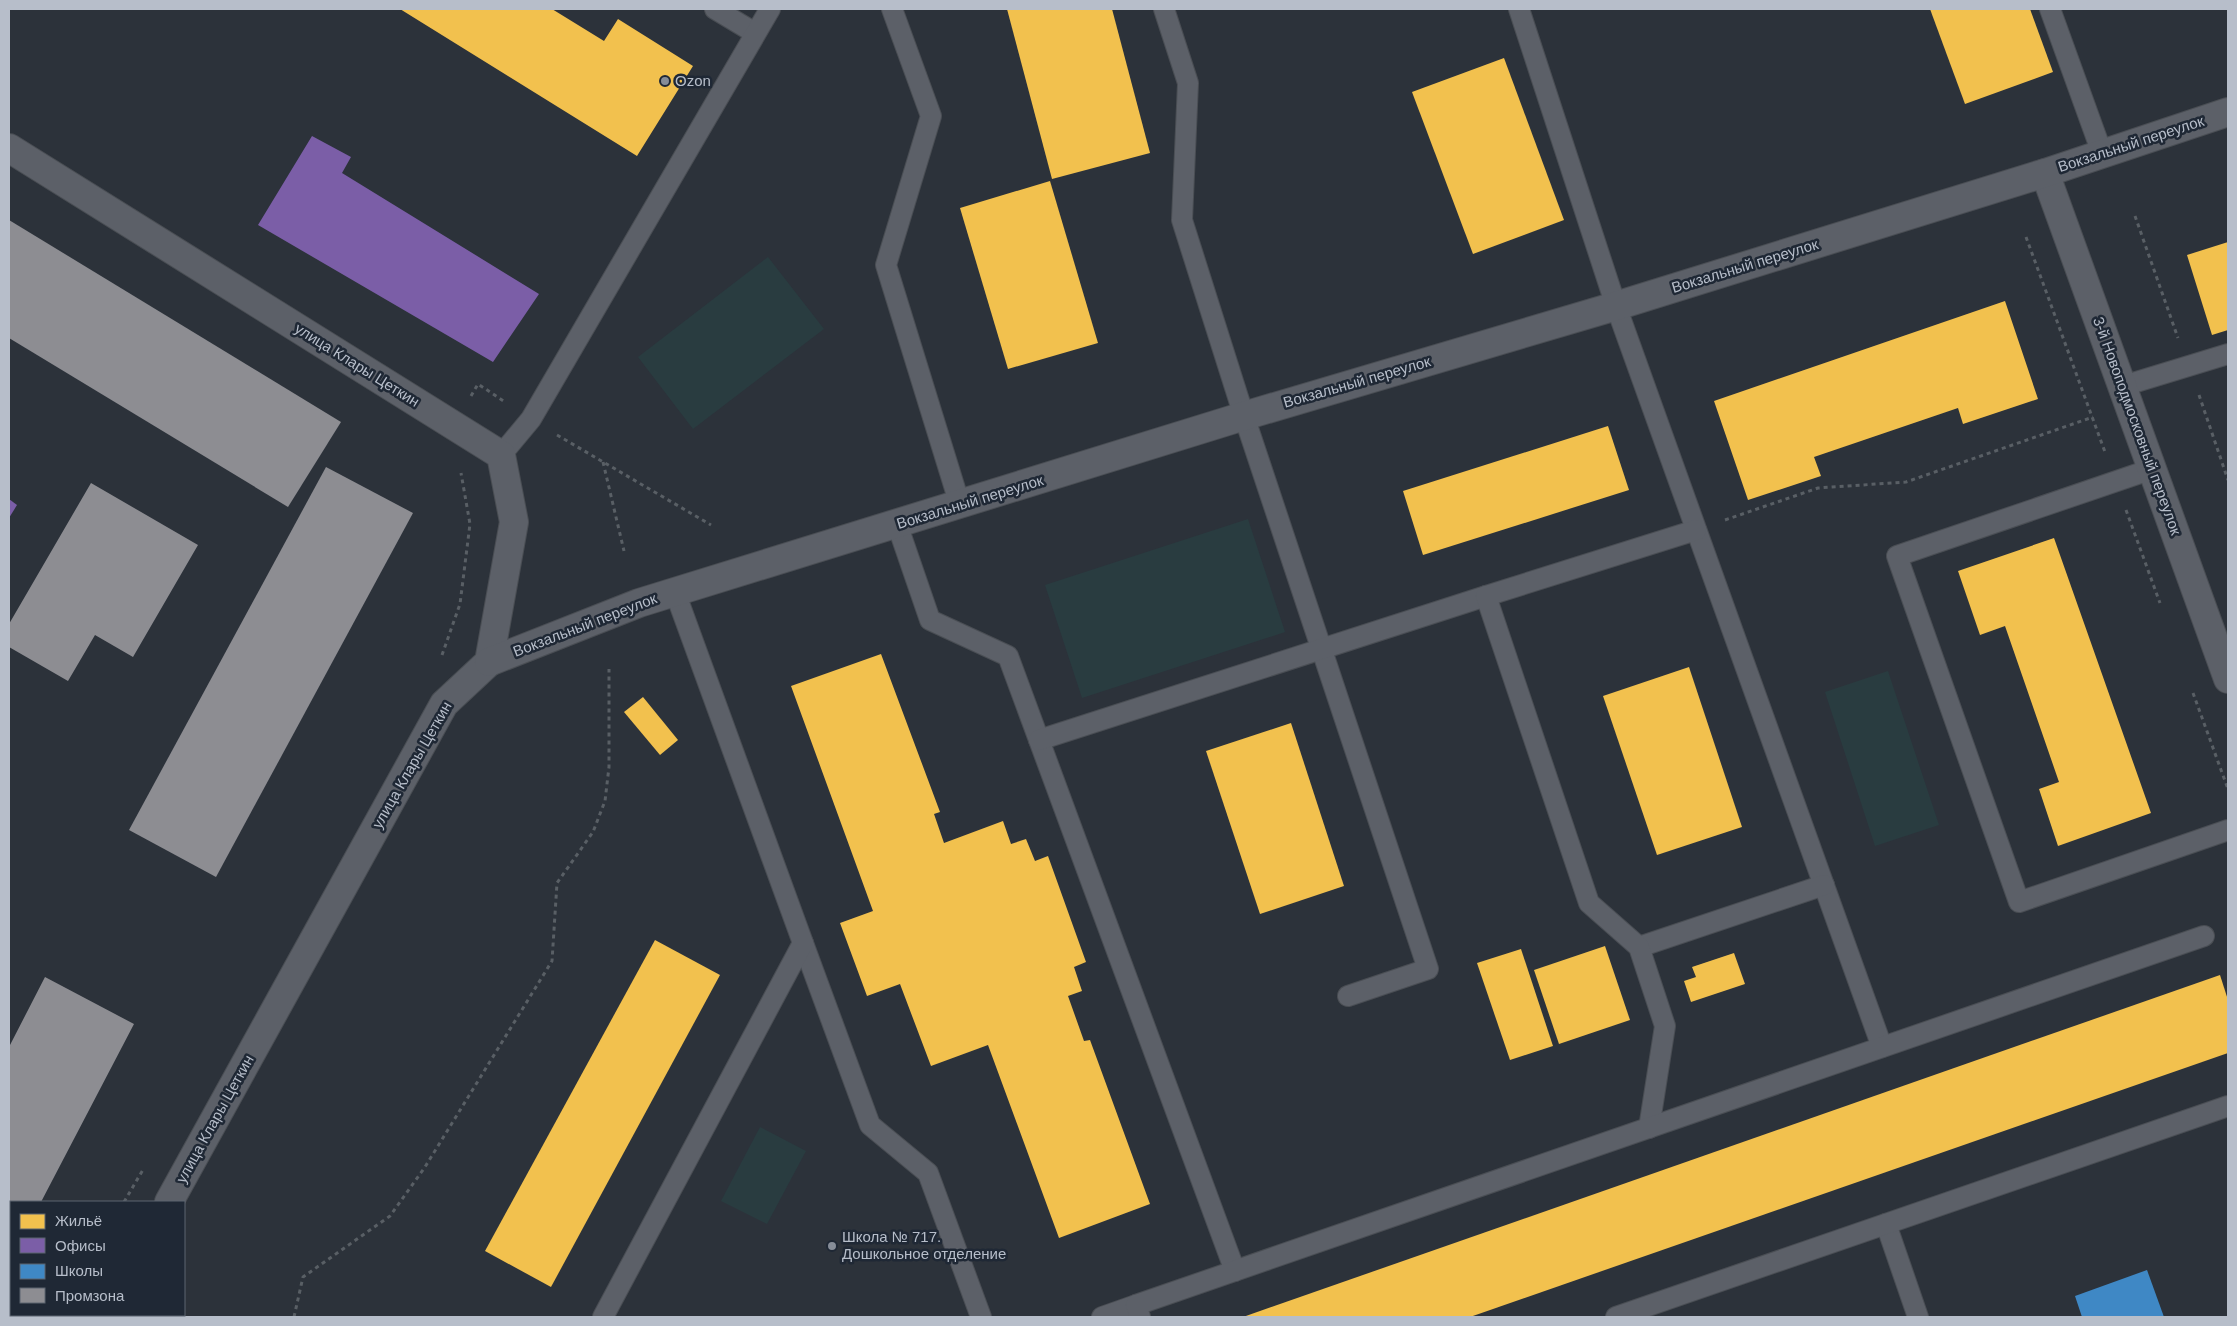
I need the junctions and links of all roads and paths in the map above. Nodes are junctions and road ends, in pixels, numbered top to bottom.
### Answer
1 (715, 9) edge
2 (770, 9) edge
3 (892, 9) edge
4 (1164, 9) edge
5 (1519, 9) edge
6 (2050, 9) edge
7 (755, 33) junction
8 (2228, 112) edge
9 (9, 148) edge
10 (2102, 153) junction
11 (2046, 173) junction
12 (1616, 306) junction
13 (2228, 354) edge
14 (2126, 396) junction
15 (1244, 416) junction
16 (531, 420) junction
17 (453, 426) junction
18 (501, 455) junction
19 (602, 462) junction
20 (2152, 469) junction
21 (960, 505) junction
22 (897, 524) junction
23 (710, 525) dead end
24 (1696, 530) junction
25 (624, 552) dead end
26 (675, 592) junction
27 (1486, 596) junction
28 (1322, 648) junction
29 (441, 660) dead end
30 (489, 662) junction
31 (609, 669) dead end
32 (2228, 679) edge
33 (1038, 740) junction
34 (2228, 830) edge
35 (1824, 885) junction
36 (2204, 936) dead end
37 (804, 943) junction
38 (1639, 947) junction
39 (1348, 996) dead end
40 (1882, 1047) junction
41 (2228, 1106) edge
42 (1649, 1128) junction
43 (144, 1168) dead end
44 (125, 1201) edge
45 (170, 1201) edge
46 (1886, 1224) junction
47 (1235, 1271) junction
48 (1138, 1311) edge
49 (294, 1317) edge
50 (603, 1317) edge
51 (981, 1317) edge
52 (1102, 1317) edge
53 (1616, 1317) edge
54 (1918, 1317) edge

1 - 7 lane
2 - 7 lane
3 - 21 lane
4 - 15 lane
5 - 12 lane
6 - 10 lane
7 - 16 lane
8 - 10 street, Вокзальный переулок
9 - 17 street, улица Клары Цеткин
10 - 11 street, Вокзальный переулок
11 - 12 street, Вокзальный переулок
11 - 14 street, 3-й Новоподмосковный переулок
12 - 15 street, Вокзальный переулок
12 - 24 lane
13 - 14 lane
14 - 20 street, 3-й Новоподмосковный переулок
14 - 24 path
15 - 21 street, Вокзальный переулок
15 - 28 lane
16 - 17 path
16 - 18 lane
16 - 19 path
17 - 18 street, улица Клары Цеткин
17 - 29 path
18 - 30 street
19 - 23 path
19 - 25 path
20 - 32 street, 3-й Новоподмосковный переулок
20 - 34 lane
21 - 22 street, Вокзальный переулок
22 - 26 street, Вокзальный переулок
22 - 33 lane
24 - 27 lane
24 - 35 lane
26 - 30 street, Вокзальный переулок
26 - 37 lane
27 - 28 lane
27 - 38 lane
28 - 33 lane
28 - 39 lane
30 - 45 street, улица Клары Цеткин
31 - 49 path
33 - 47 lane
35 - 38 lane
35 - 40 lane
36 - 40 lane
37 - 50 lane
37 - 51 lane
38 - 42 lane
40 - 42 lane
41 - 46 lane
42 - 47 lane
43 - 44 path
46 - 53 lane
46 - 54 lane
47 - 48 lane
48 - 52 lane

